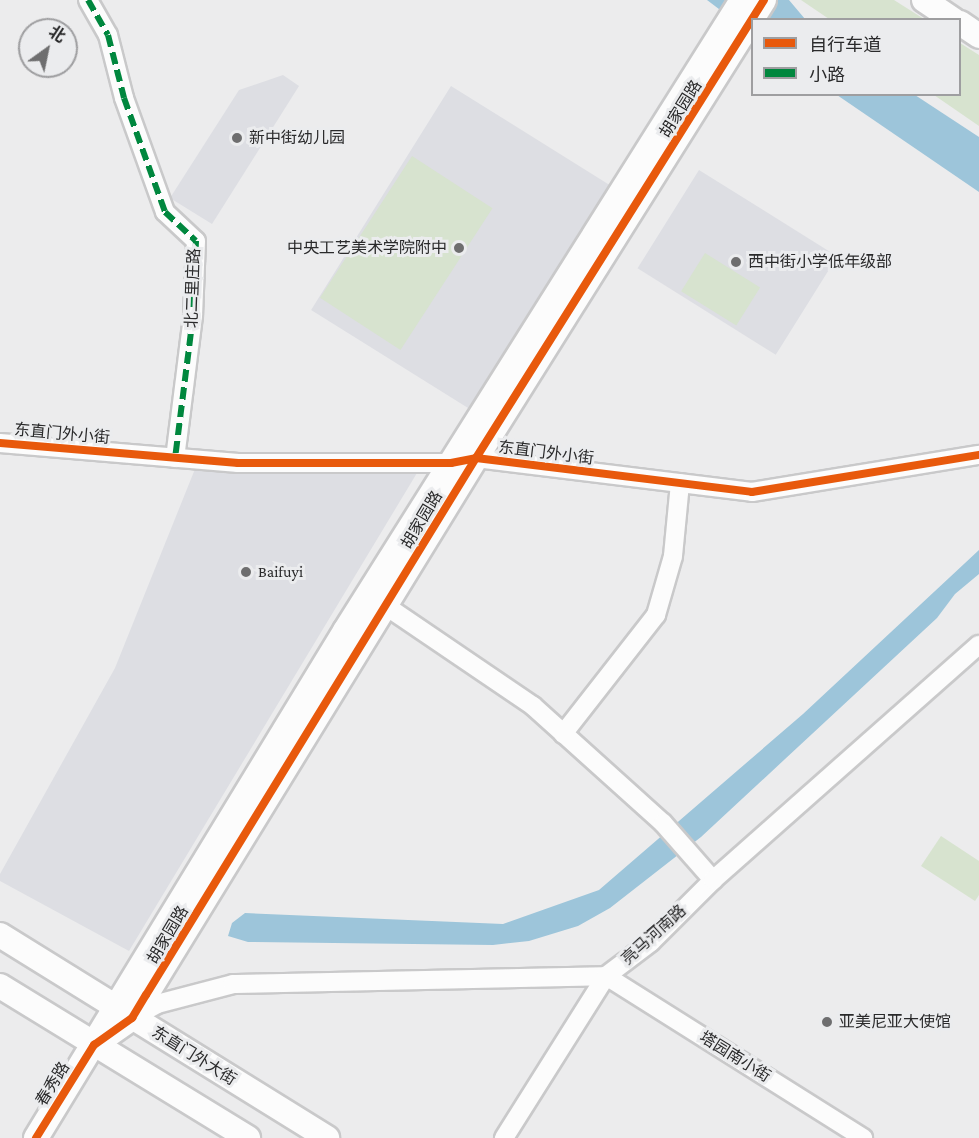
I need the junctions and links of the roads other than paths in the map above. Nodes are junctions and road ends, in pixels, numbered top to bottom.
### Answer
1 (88, 0) edge
2 (742, 0) edge
3 (764, 0) edge
4 (924, 0) edge
5 (951, 18) edge
6 (961, 24) edge
7 (979, 36) edge
8 (730, 37) junction
9 (0, 443) edge
10 (979, 455) edge
11 (175, 458) junction
12 (476, 458) junction
13 (451, 463) junction
14 (680, 483) junction
15 (386, 606) junction
16 (979, 645) edge
17 (563, 734) junction
18 (713, 880) junction
19 (0, 935) edge
20 (606, 975) junction
21 (0, 986) edge
22 (124, 1012) junction
23 (94, 1045) junction
24 (36, 1138) edge
25 (248, 1138) edge
26 (327, 1138) edge
27 (504, 1138) edge
28 (863, 1138) edge

1 - 11 street, 北二里庄路
2 - 8 street, 胡家园路
3 - 8 street, 胡家园路
4 - 5 street
6 - 7 street
8 - 12 street, 胡家园路
8 - 13 street, 胡家园路
9 - 11 street, 东直门外小街
10 - 14 street, 东直门外小街
11 - 13 street, 东直门外小街
12 - 13 street, 东直门外小街
12 - 14 street, 东直门外小街
12 - 15 street, 胡家园路
13 - 22 street, 胡家园路
14 - 17 street
15 - 17 street
15 - 22 street, 胡家园路
16 - 18 street, 亮马河南路
17 - 18 street
18 - 20 street, 亮马河南路
19 - 22 street, 东直门外大街
20 - 22 street, 亮马河南路
20 - 27 street
20 - 28 street, 塔园南小街
21 - 23 street
22 - 23 street, 胡家园路
22 - 26 street, 东直门外大街
23 - 24 street, 春秀路
23 - 25 street

